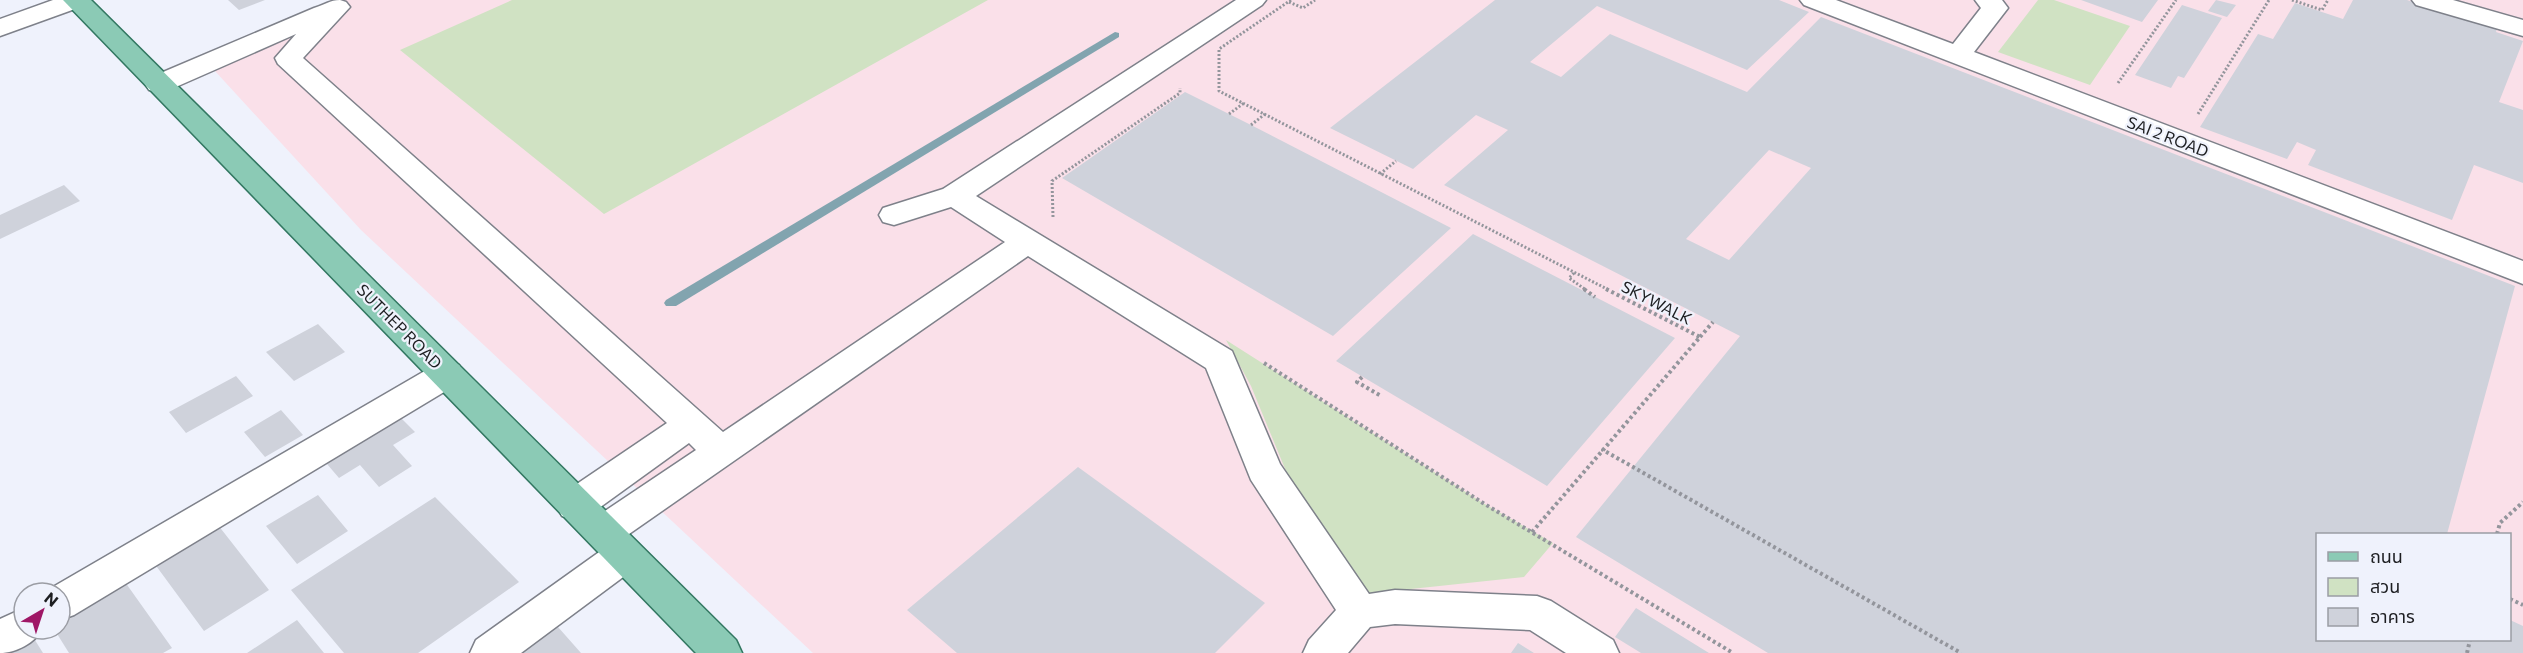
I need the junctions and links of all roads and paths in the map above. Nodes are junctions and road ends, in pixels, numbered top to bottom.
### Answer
1 (77, 0) edge
2 (1253, 0) edge
3 (1315, 0) edge
4 (1813, 0) edge
5 (1988, 0) edge
6 (2176, 0) edge
7 (2269, 0) edge
8 (2292, 0) edge
9 (2328, 0) edge
10 (2425, 0) edge
11 (1290, 1) edge
12 (345, 4) edge
13 (0, 28) edge
14 (2523, 28) edge
15 (1216, 51) dead end
16 (1958, 56) junction
17 (159, 84) junction
18 (1180, 84) dead end
19 (1244, 103) junction
20 (2099, 110) junction
21 (1229, 114) dead end
22 (1265, 114) junction
23 (1251, 125) dead end
24 (2181, 141) junction
25 (1396, 161) dead end
26 (1380, 174) junction
27 (954, 196) junction
28 (894, 215) dead end
29 (1053, 220) dead end
30 (1027, 242) junction
31 (1574, 273) junction
32 (2523, 273) edge
33 (1595, 297) dead end
34 (1713, 322) dead end
35 (1700, 337) junction
36 (1256, 359) dead end
37 (447, 374) junction
38 (1362, 377) dead end
39 (1381, 396) dead end
40 (691, 423) junction
41 (1603, 450) junction
42 (721, 451) junction
43 (2523, 502) edge
44 (575, 505) junction
45 (1532, 532) junction
46 (2497, 533) edge
47 (614, 543) junction
48 (72, 596) edge
49 (1359, 612) junction
50 (490, 653) edge
51 (722, 653) edge
52 (1323, 653) edge
53 (1599, 653) edge
54 (1733, 653) edge
55 (1961, 653) edge

1 - 13 street
1 - 17 main road, SUTHEP ROAD
2 - 27 street
3 - 11 path
4 - 16 street, SAI 2 ROAD
5 - 16 street
6 - 20 path
7 - 24 path
8 - 9 path
10 - 14 street
11 - 15 path
11 - 19 path, SKYWALK, bridge
12 - 17 street
12 - 40 street
16 - 20 street, SAI 2 ROAD
17 - 37 main road, SUTHEP ROAD
18 - 29 path
19 - 21 path
19 - 22 path, SKYWALK, bridge
20 - 24 street, SAI 2 ROAD
22 - 23 path
22 - 26 path, SKYWALK, bridge
24 - 32 street, SAI 2 ROAD
25 - 26 path
26 - 31 path, SKYWALK, bridge
27 - 28 street
27 - 30 street
30 - 42 street
30 - 49 street
31 - 33 path
31 - 35 path, SKYWALK, bridge
34 - 35 path
35 - 41 path, SKYWALK, bridge
36 - 45 path
37 - 44 main road, SUTHEP ROAD
37 - 48 street
38 - 39 path
40 - 42 street
40 - 44 street
41 - 45 path, SKYWALK
41 - 55 path, bridge
42 - 47 street
43 - 46 path
44 - 47 main road, SUTHEP ROAD
45 - 54 path
47 - 50 street
47 - 51 main road, SUTHEP ROAD
49 - 52 street
49 - 53 street

